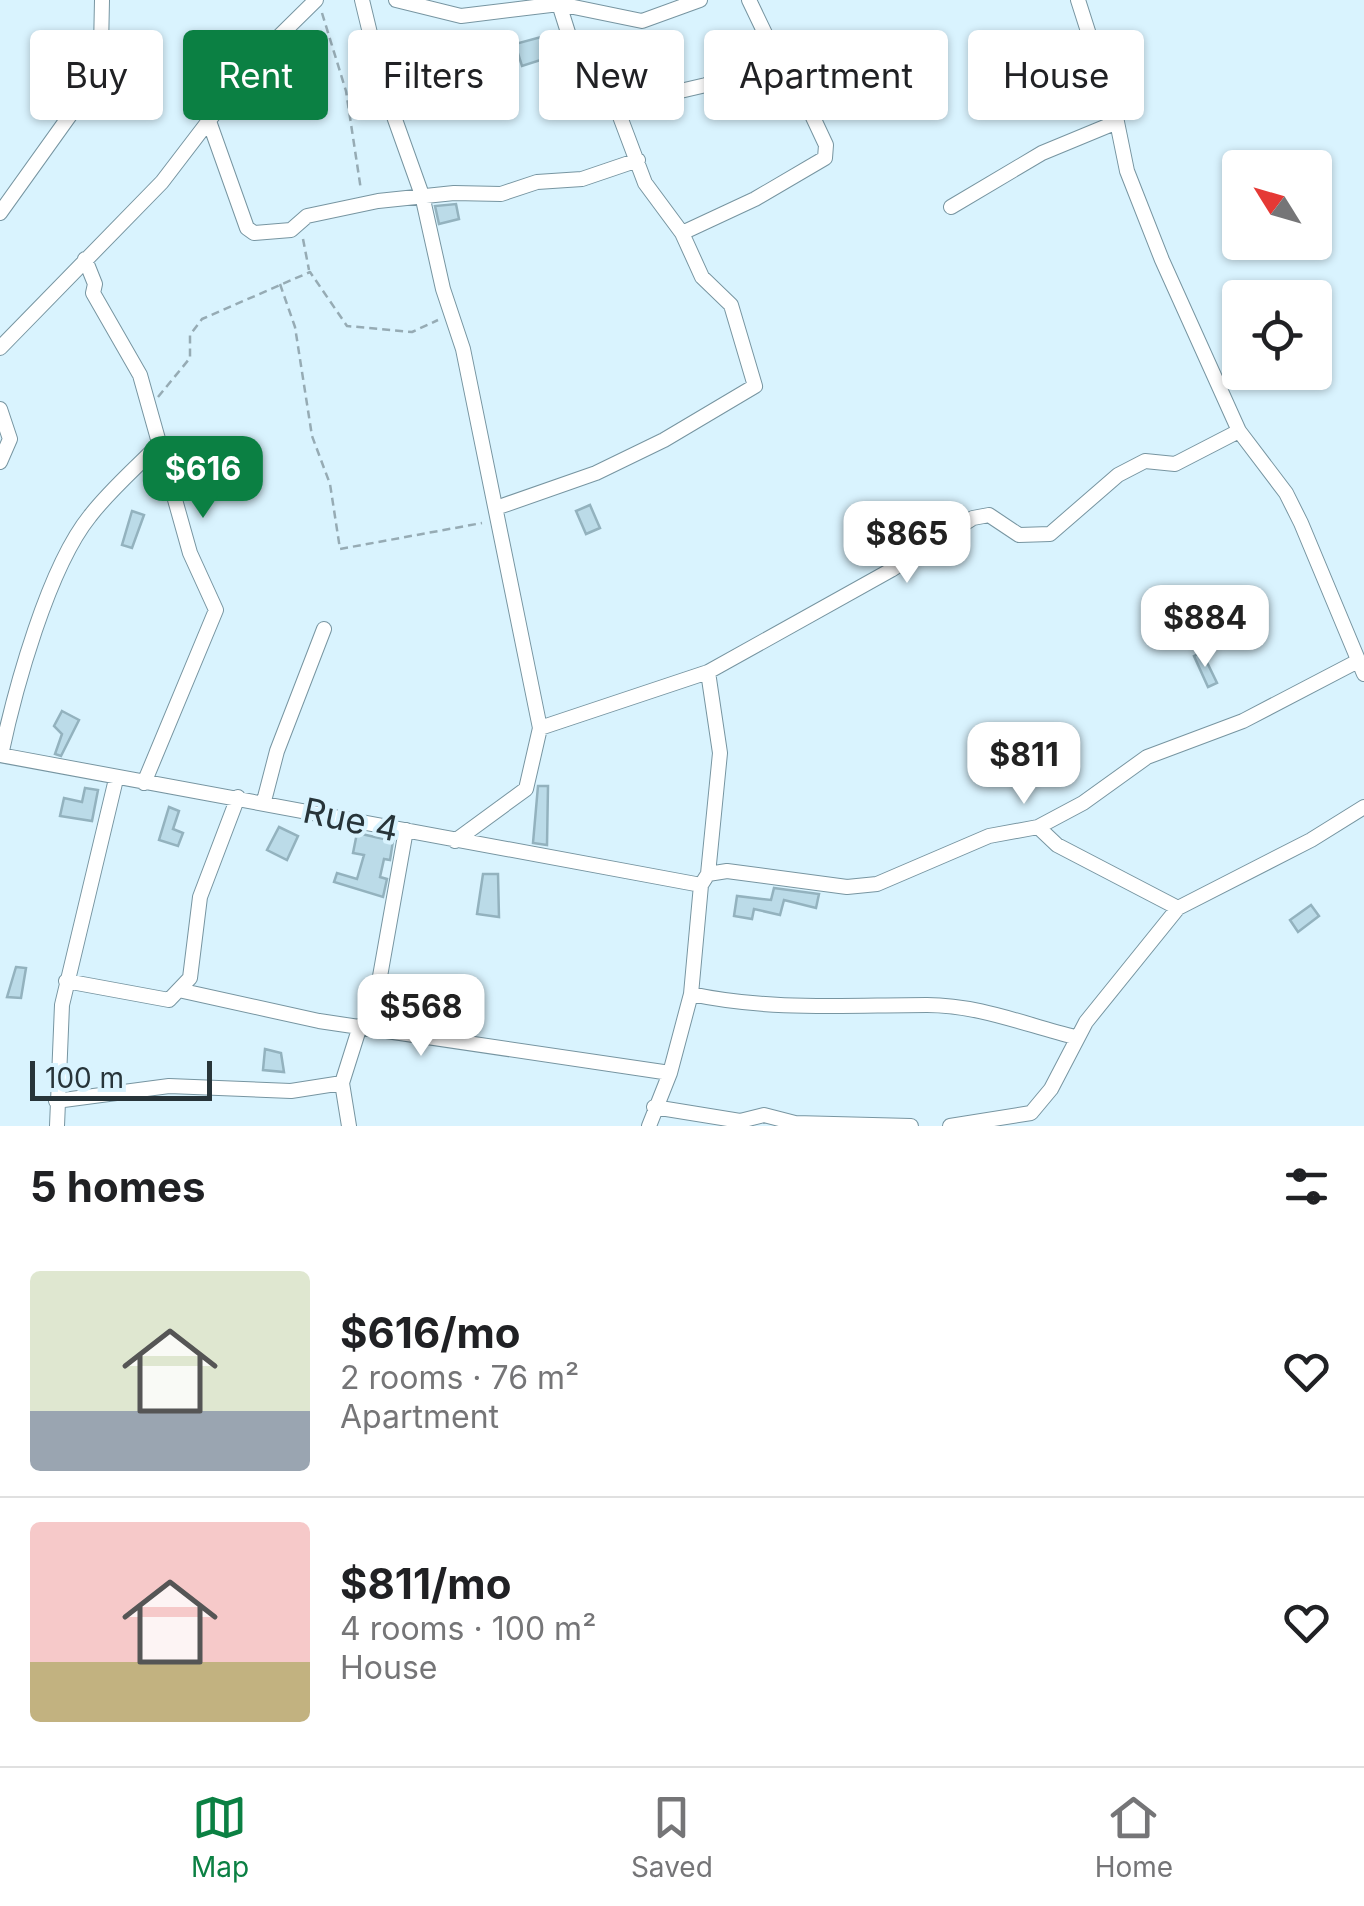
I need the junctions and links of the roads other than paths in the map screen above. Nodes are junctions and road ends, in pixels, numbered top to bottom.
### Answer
1 (102, 0) edge
2 (319, 0) edge
3 (362, 0) edge
4 (396, 0) edge
5 (700, 0) edge
6 (750, 0) edge
7 (1078, 0) edge
8 (560, 4) junction
9 (568, 30) edge
10 (766, 30) edge
11 (622, 120) edge
12 (815, 120) edge
13 (1117, 122) junction
14 (210, 124) junction
15 (638, 160) junction
16 (422, 195) junction
17 (951, 207) dead end
18 (0, 214) edge
19 (682, 233) junction
20 (84, 259) junction
21 (0, 348) edge
22 (0, 409) edge
23 (1239, 431) junction
24 (160, 443) junction
25 (0, 462) edge
26 (497, 514) junction
27 (324, 629) dead end
28 (1361, 668) edge
29 (708, 672) junction
30 (540, 728) junction
31 (0, 755) edge
32 (116, 779) junction
33 (144, 783) junction
34 (238, 797) junction
35 (264, 802) junction
36 (1364, 807) edge
37 (1038, 827) junction
38 (406, 830) junction
39 (455, 840) junction
40 (705, 879) junction
41 (1178, 908) junction
42 (66, 982) junction
43 (183, 990) junction
44 (691, 994) junction
45 (366, 1027) junction
46 (1075, 1037) junction
47 (670, 1073) junction
48 (342, 1084) junction
49 (56, 1102) junction
50 (654, 1107) junction
51 (725, 1123) edge
52 (57, 1126) edge
53 (348, 1126) edge
54 (649, 1126) edge
55 (911, 1126) edge
56 (950, 1126) edge

1 - 18 street
2 - 14 street
3 - 16 street
4 - 8 street
5 - 8 street
6 - 10 street
7 - 13 street
8 - 9 street
11 - 15 street
12 - 19 street
13 - 17 street
13 - 23 street
14 - 16 street
14 - 20 street
15 - 16 street
15 - 19 street
16 - 26 street
19 - 26 street
20 - 21 street
20 - 24 street
22 - 25 street
23 - 28 street
23 - 29 street
24 - 31 street
24 - 33 street
26 - 30 street
27 - 35 street
28 - 37 street, Rue 4
29 - 30 street
29 - 40 street
30 - 39 street
31 - 32 street, Rue 4
32 - 33 street, Rue 4
32 - 42 street
33 - 34 street, Rue 4
34 - 35 street, Rue 4
34 - 43 street
35 - 38 street, Rue 4
36 - 41 street
37 - 40 street, Rue 4
37 - 41 street
38 - 39 street, Rue 4
38 - 45 street
39 - 40 street, Rue 4
40 - 44 street
41 - 46 street
42 - 43 street
42 - 49 street
43 - 45 street
44 - 46 street
44 - 47 street
45 - 47 street
45 - 48 street
46 - 56 street
47 - 50 street
48 - 49 street
48 - 53 street
49 - 52 street
50 - 51 street
50 - 54 street
51 - 55 street

